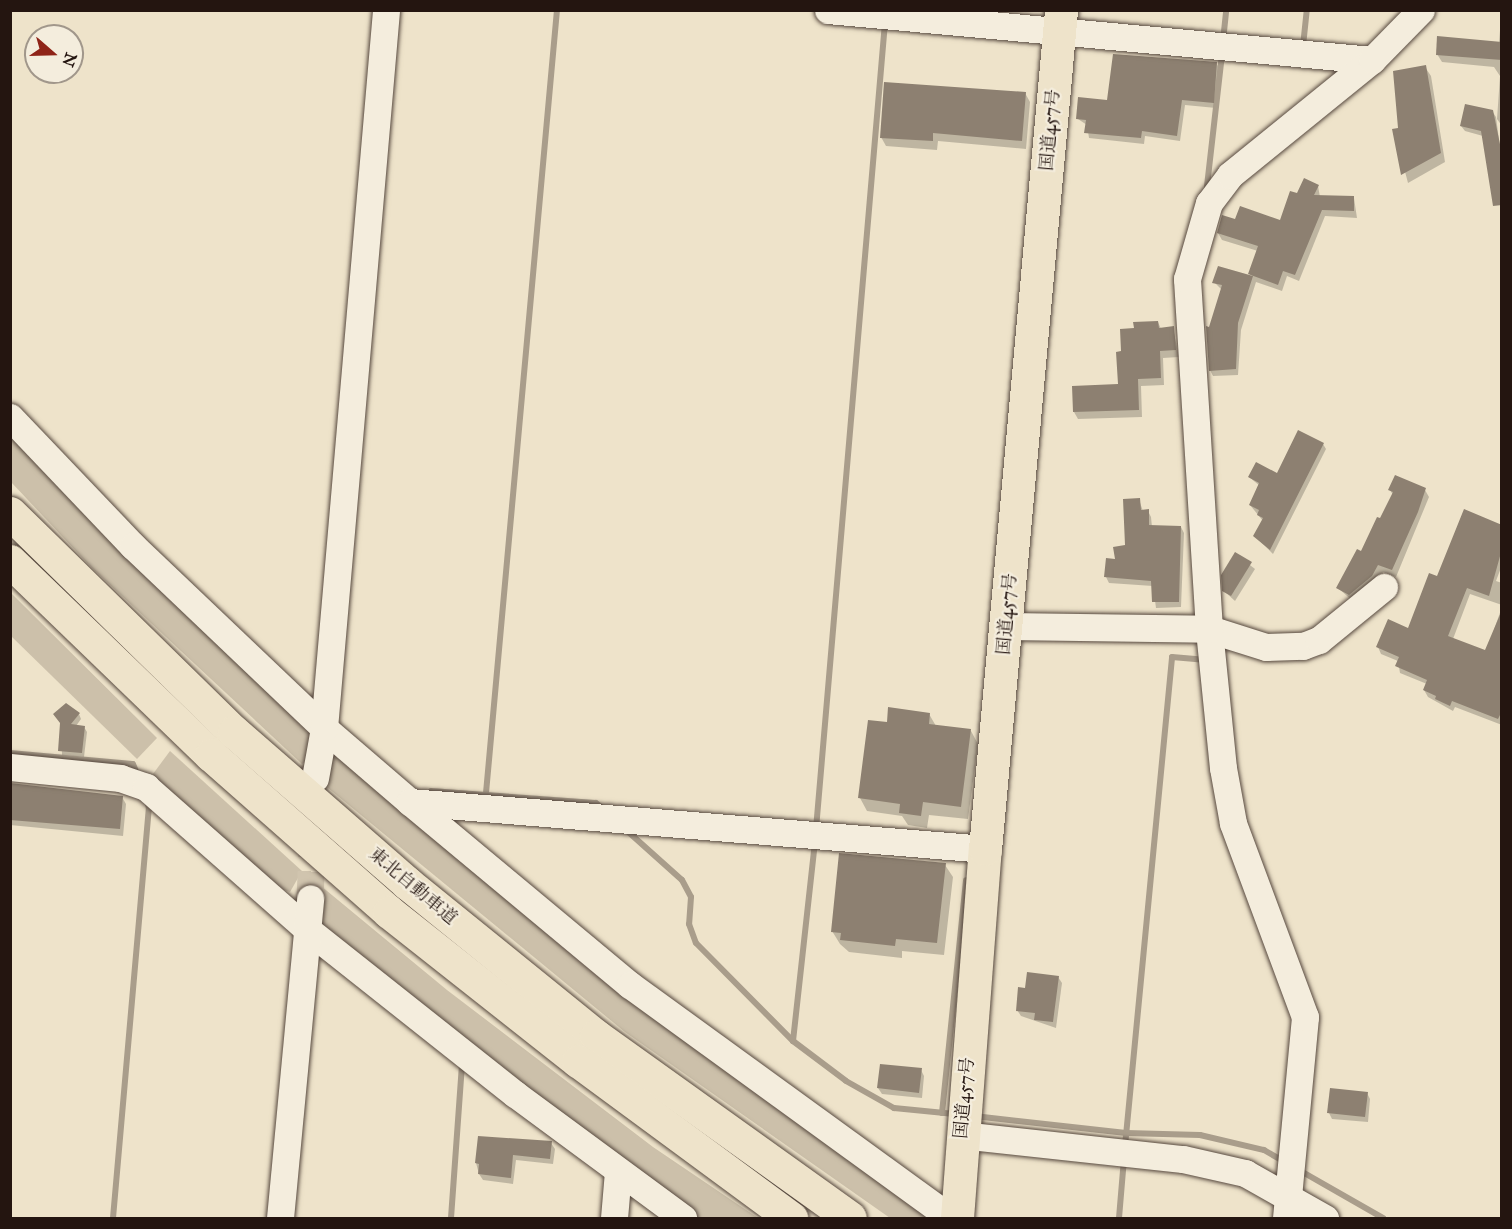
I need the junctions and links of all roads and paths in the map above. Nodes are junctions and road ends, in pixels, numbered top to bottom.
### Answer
1 (386, 10) edge
2 (828, 10) edge
3 (1421, 10) edge
4 (1060, 20) edge
5 (1372, 60) junction
6 (10, 417) edge
7 (10, 513) edge
8 (10, 561) edge
9 (1383, 587) dead end
10 (1006, 626) junction
11 (1209, 629) junction
12 (324, 728) junction
13 (10, 767) edge
14 (315, 778) dead end
15 (410, 802) junction
16 (985, 849) junction
17 (310, 898) tunnel mouth
18 (308, 930) junction
19 (961, 1135) junction
20 (618, 1171) junction
21 (1287, 1207) edge
22 (280, 1218) edge
23 (614, 1218) edge
24 (683, 1218) edge
25 (790, 1218) edge
26 (850, 1218) edge
27 (951, 1218) edge
28 (957, 1218) edge
29 (1326, 1218) edge

1 - 12 street
2 - 4 street
3 - 5 street
4 - 5 street
4 - 10 highway, 国道457号
5 - 11 street
6 - 12 street
7 - 26 highway, 東北自動車道
8 - 25 highway, 東北自動車道
9 - 11 street
10 - 11 street
10 - 16 highway, 国道457号
11 - 21 street
12 - 14 street
12 - 15 street
13 - 18 street
15 - 16 street
15 - 27 street
16 - 19 highway, 国道457号
17 - 18 street
18 - 20 street
18 - 22 street
19 - 21 street
19 - 28 highway, 国道457号
20 - 23 street
20 - 24 street
21 - 29 street

